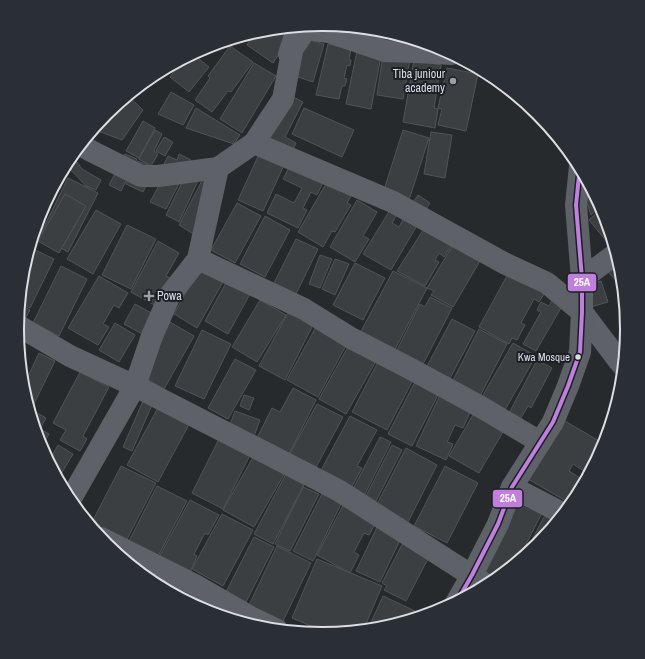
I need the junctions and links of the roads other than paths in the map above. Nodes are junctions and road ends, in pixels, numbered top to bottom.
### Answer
1 (322, 31) edge
2 (300, 32) edge
3 (290, 38) edge
4 (434, 53) edge
5 (254, 143) junction
6 (86, 148) edge
7 (218, 168) junction
8 (579, 177) edge
9 (611, 253) edge
10 (612, 256) edge
11 (198, 259) junction
12 (586, 274) junction
13 (582, 312) junction
14 (24, 329) edge
15 (619, 361) edge
16 (135, 386) junction
17 (540, 442) junction
18 (512, 487) junction
19 (73, 494) edge
20 (559, 511) edge
21 (116, 546) edge
22 (480, 581) edge
23 (257, 621) edge

1 - 4 street
2 - 3 street
3 - 5 street
5 - 7 street
5 - 13 street
6 - 7 street
7 - 11 street
8 - 12 street
9 - 12 street
10 - 12 street
11 - 16 street
11 - 17 street
12 - 13 street
13 - 15 street
13 - 17 street
14 - 16 street
16 - 19 street
16 - 22 street
17 - 18 street
18 - 20 street
18 - 22 street
21 - 23 street

